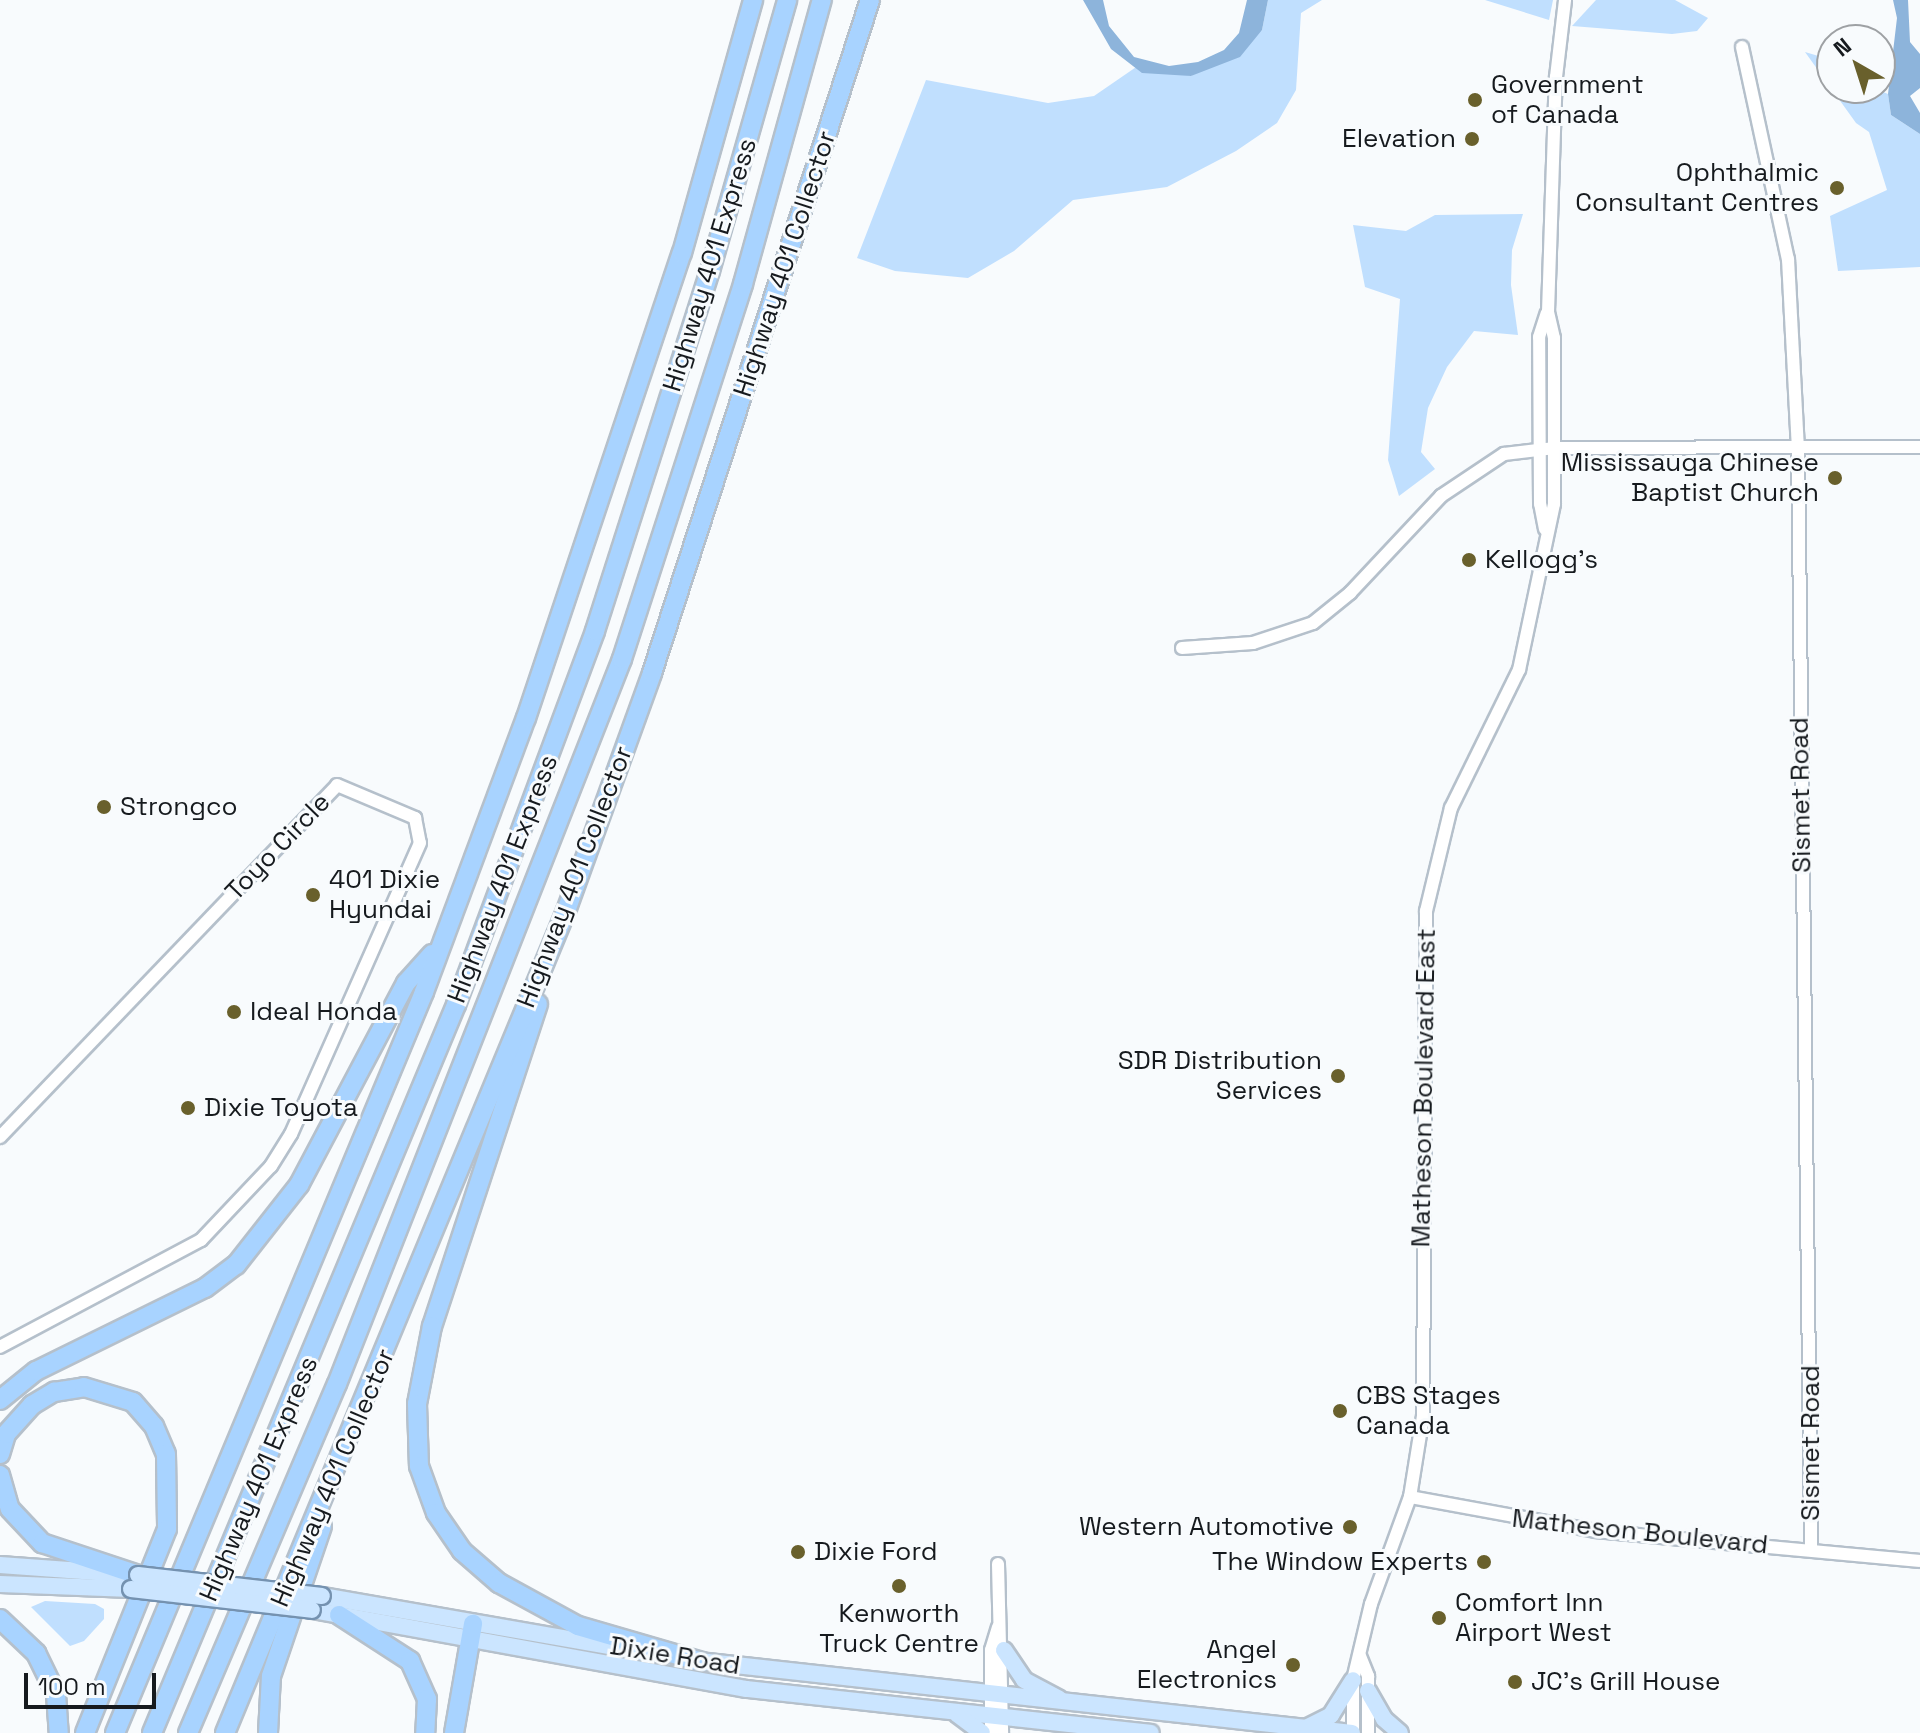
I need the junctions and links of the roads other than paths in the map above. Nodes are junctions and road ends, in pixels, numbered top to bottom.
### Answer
1 (822, 0) edge
2 (870, 0) edge
3 (1565, 0) edge
4 (786, 2) edge
5 (752, 4) edge
6 (1742, 47) dead end
7 (1548, 312) junction
8 (1798, 447) junction
9 (1920, 447) edge
10 (1540, 448) junction
11 (1555, 448) junction
12 (1546, 532) junction
13 (1182, 648) dead end
14 (566, 911) junction
15 (439, 945) junction
16 (0, 1137) edge
17 (0, 1347) edge
18 (0, 1400) edge
19 (0, 1454) edge
20 (0, 1475) edge
21 (1410, 1497) junction
22 (325, 1499) junction
23 (1811, 1550) junction
24 (1920, 1561) edge
25 (998, 1564) dead end
26 (0, 1565) edge
27 (134, 1582) junction
28 (0, 1584) edge
29 (317, 1603) junction
30 (339, 1615) junction
31 (0, 1619) edge
32 (998, 1627) junction
33 (471, 1632) junction
34 (1004, 1650) junction
35 (1360, 1656) junction
36 (702, 1662) junction
37 (1353, 1680) junction
38 (1368, 1691) junction
39 (997, 1697) junction
40 (1068, 1703) junction
41 (952, 1711) junction
42 (999, 1722) edge
43 (1051, 1722) junction
44 (1306, 1728) junction
45 (59, 1733) edge
46 (85, 1733) edge
47 (115, 1733) edge
48 (152, 1733) edge
49 (188, 1733) edge
50 (225, 1733) edge
51 (268, 1733) edge
52 (425, 1733) edge
53 (454, 1733) edge
54 (982, 1733) edge
55 (991, 1733) edge
56 (1025, 1733) edge
57 (1151, 1733) edge
58 (1353, 1733) edge
59 (1368, 1733) edge
60 (1400, 1733) edge

1 - 49 highway, Highway 401 Express
2 - 14 highway, Highway 401 Collector
3 - 7 street, Matheson Boulevard East
4 - 48 highway, Highway 401 Express
5 - 15 highway
6 - 8 street, Sismet Road
7 - 10 street, Matheson Boulevard East
7 - 11 street, Matheson Boulevard East
8 - 9 street
8 - 11 street
8 - 23 street, Sismet Road
10 - 11 street
10 - 12 street, Matheson Boulevard East
10 - 13 street
11 - 12 street, Matheson Boulevard East
12 - 21 street, Matheson Boulevard East
14 - 22 highway, Highway 401 Collector
14 - 36 highway
15 - 18 highway
15 - 47 highway
16 - 17 street, Toyo Circle
19 - 46 highway
20 - 27 highway
21 - 23 street, Matheson Boulevard
21 - 35 street, Matheson Boulevard East
22 - 50 highway, Highway 401 Collector
22 - 51 highway
23 - 24 street, Matheson Boulevard
25 - 32 street
26 - 27 main road, Dixie Road
27 - 28 main road, Dixie Road
27 - 29 main road, Dixie Road, bridge
29 - 30 main road, Dixie Road
29 - 33 main road, Dixie Road
30 - 33 main road, Dixie Road
30 - 52 highway
31 - 45 highway
32 - 34 street
32 - 39 street
33 - 36 main road, Dixie Road
33 - 41 main road, Dixie Road
33 - 53 highway
34 - 39 street
34 - 40 main road
35 - 37 street, Matheson Boulevard East
35 - 38 street, Matheson Boulevard East
36 - 39 main road, Dixie Road
37 - 44 main road
37 - 58 street, Matheson Boulevard East
38 - 59 street, Matheson Boulevard East
38 - 60 main road
39 - 40 main road, Dixie Road
39 - 42 street
40 - 44 main road, Dixie Road
41 - 42 main road, Dixie Road
41 - 54 main road
42 - 43 main road, Dixie Road
42 - 55 street
43 - 56 main road
43 - 57 main road, Dixie Road
44 - 58 main road, Dixie Road

